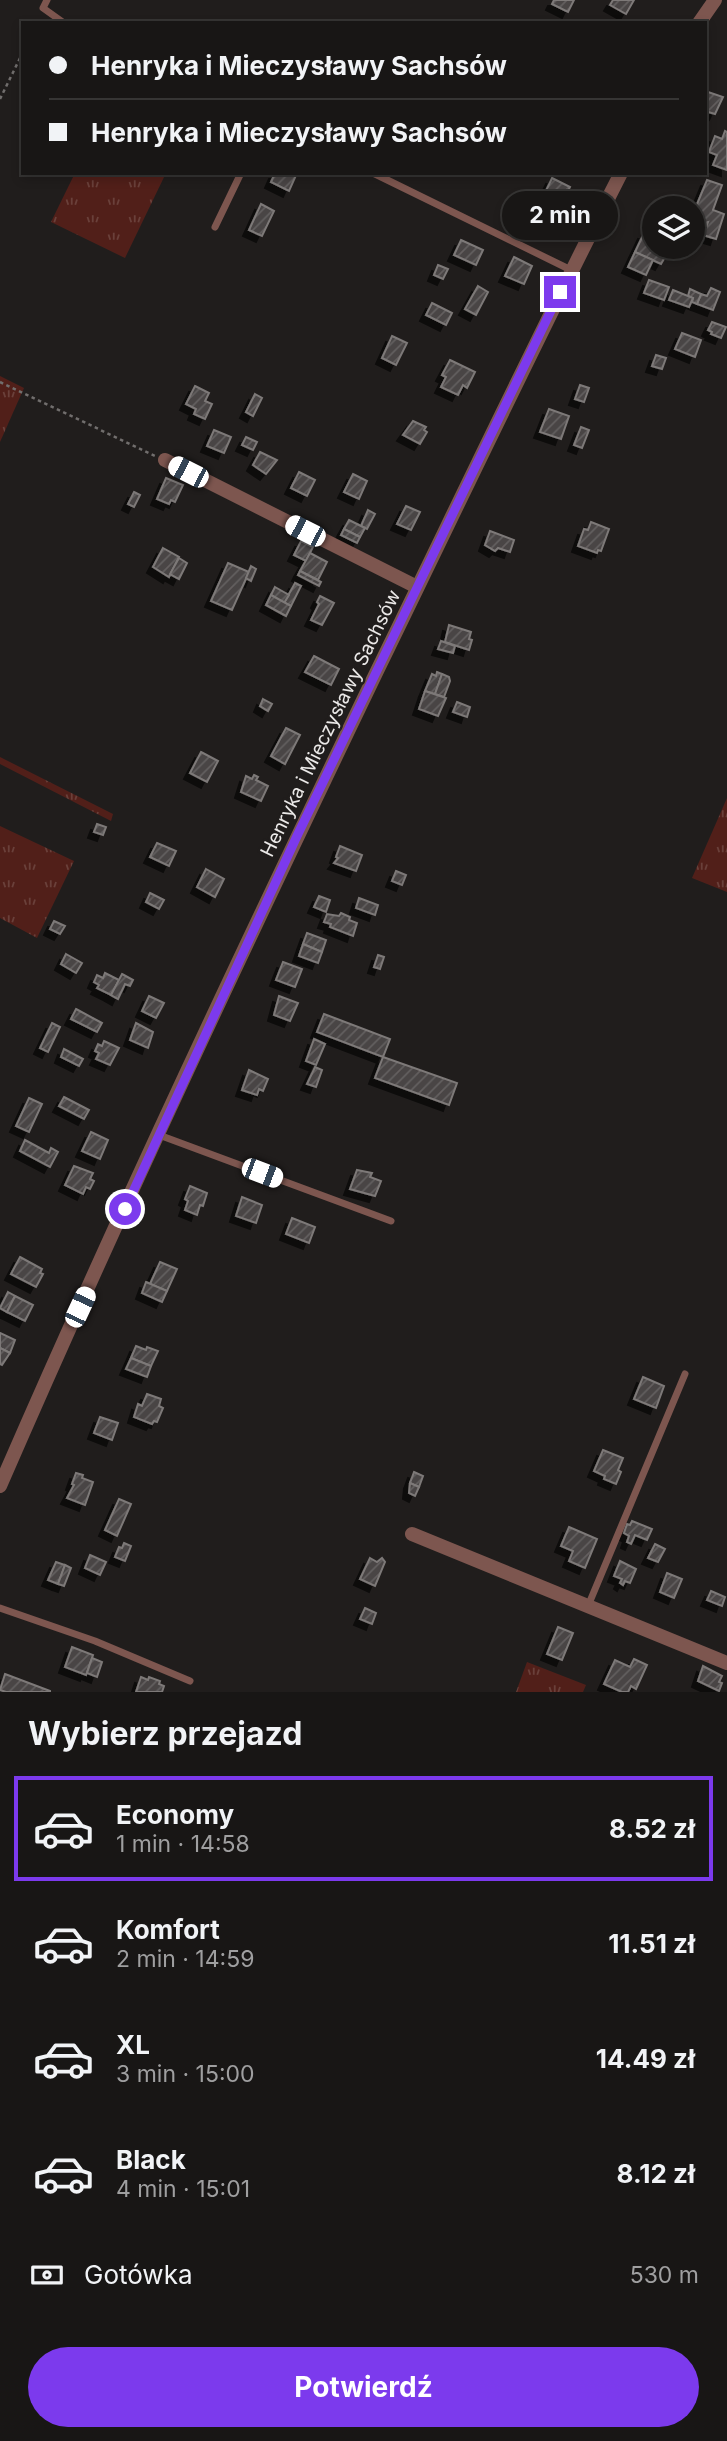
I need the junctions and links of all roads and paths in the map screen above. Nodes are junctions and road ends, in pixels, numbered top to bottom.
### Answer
1 (715, 0) edge
2 (45, 4) edge
3 (62, 21) edge
4 (700, 21) edge
5 (21, 55) edge
6 (0, 99) edge
7 (240, 175) edge
8 (377, 175) edge
9 (620, 175) edge
10 (215, 227) dead end
11 (571, 270) junction
12 (0, 382) edge
13 (165, 460) joint
14 (417, 587) junction
15 (159, 1135) junction
16 (391, 1221) dead end
17 (685, 1374) dead end
18 (0, 1486) edge
19 (412, 1534) dead end
20 (588, 1607) junction
21 (0, 1608) edge
22 (727, 1663) edge
23 (190, 1681) dead end

1 - 4 street
2 - 3 lane
5 - 6 path
7 - 10 lane
8 - 11 lane
9 - 11 street, Henryka i Mieczysławy Sachsów
11 - 14 street, Henryka i Mieczysławy Sachsów
12 - 13 path
13 - 14 street
14 - 15 street, Henryka i Mieczysławy Sachsów
15 - 16 lane
15 - 18 street, Henryka i Mieczysławy Sachsów
17 - 20 lane
19 - 20 street
20 - 22 street
21 - 23 lane

